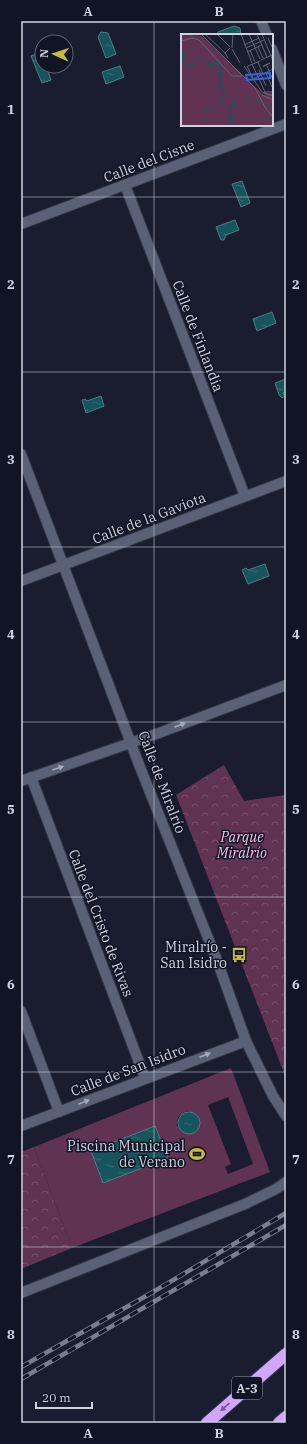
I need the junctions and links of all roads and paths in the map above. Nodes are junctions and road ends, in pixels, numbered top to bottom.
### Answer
1 (261, 21) edge
2 (267, 34) edge
3 (273, 52) edge
4 (286, 85) edge
5 (286, 124) edge
6 (125, 186) junction
7 (21, 224) edge
8 (21, 454) edge
9 (286, 481) edge
10 (245, 496) junction
11 (63, 566) junction
12 (21, 581) edge
13 (286, 685) edge
14 (131, 742) junction
15 (31, 777) junction
16 (21, 781) edge
17 (21, 1011) edge
18 (246, 1040) junction
19 (145, 1078) junction
20 (60, 1112) junction
21 (286, 1116) edge
22 (21, 1126) edge
23 (286, 1182) edge
24 (21, 1293) edge
25 (286, 1354) edge
26 (286, 1417) edge
27 (207, 1423) edge
28 (279, 1423) edge

1 - 2 street
3 - 4 street
5 - 6 street, Calle del Cisne
6 - 7 street, Calle del Cisne
6 - 10 street, Calle de Finlandia
8 - 11 street, Calle de Miralrío
9 - 10 street, Calle de la Gaviota
10 - 11 street, Calle de la Gaviota
11 - 12 street, Calle de la Gaviota
11 - 14 street, Calle de Miralrío
14 -> 13 street
15 -> 14 street
14 - 18 street, Calle de Miralrío
15 - 16 street
15 - 19 street, Calle del Cristo de Rivas
17 - 20 street
19 -> 18 street, Calle de San Isidro
18 - 21 street, Calle de Miralrío
20 -> 19 street, Calle de San Isidro
20 - 22 street, Calle de San Isidro
23 - 24 street
25 -> 27 highway, A-3
26 - 28 highway

